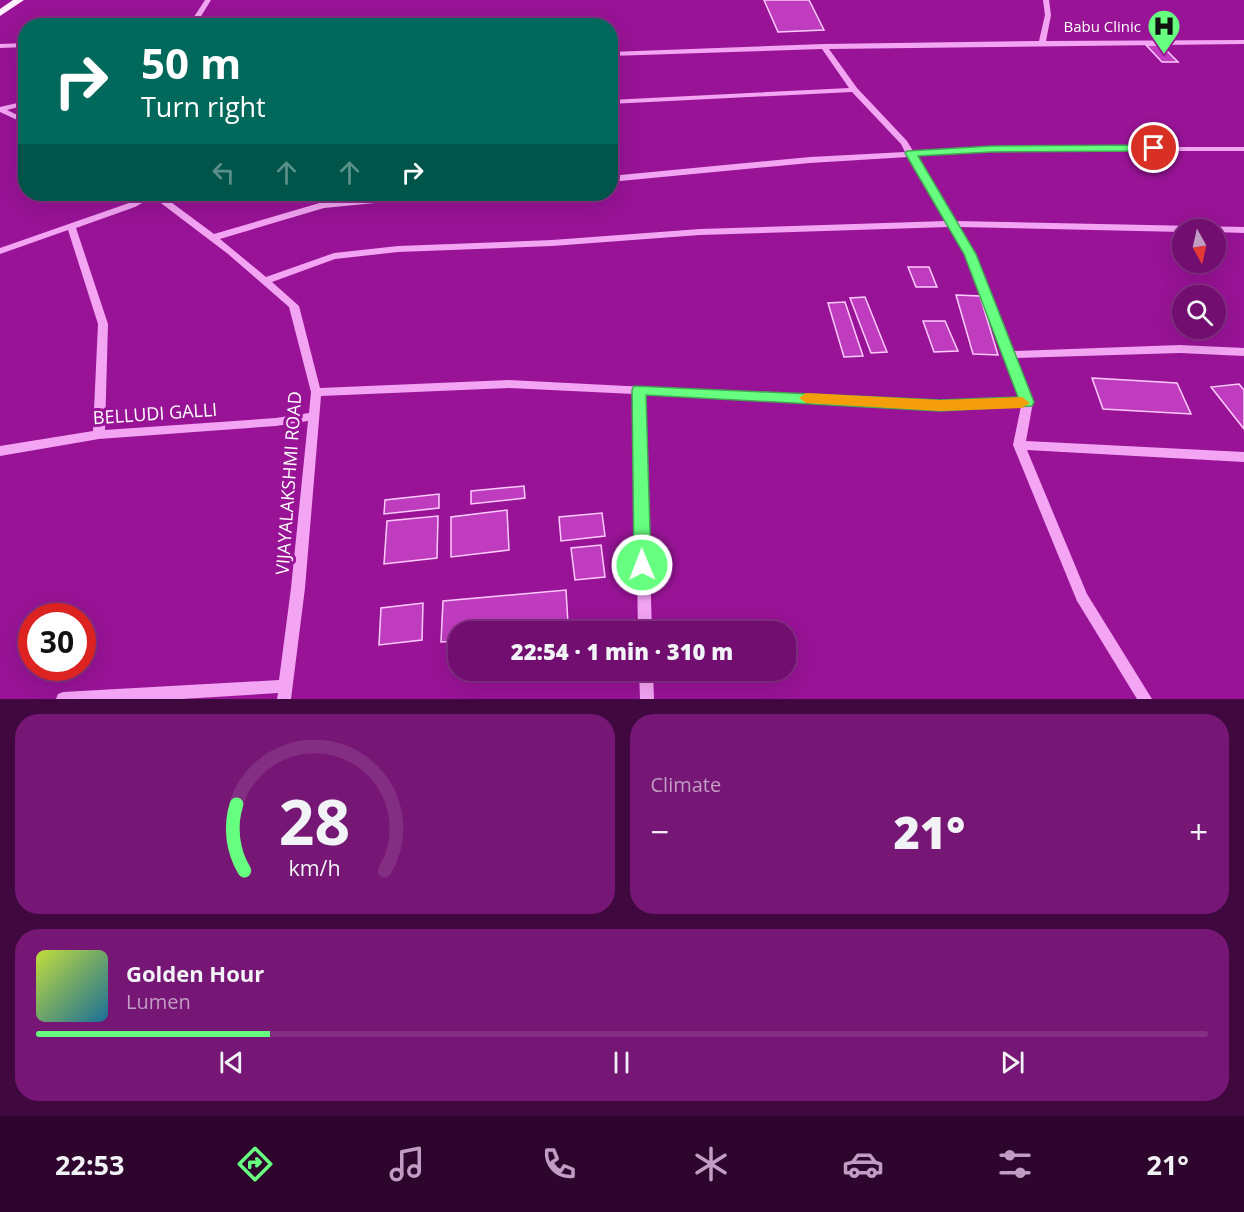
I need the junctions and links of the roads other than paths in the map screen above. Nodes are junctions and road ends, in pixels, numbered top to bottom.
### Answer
1 (7, 0) edge
2 (19, 0) edge
3 (208, 0) edge
4 (1046, 0) edge
5 (0, 5) edge
6 (0, 13) edge
7 (196, 18) edge
8 (1042, 42) junction
9 (1244, 42) edge
10 (18, 45) edge
11 (0, 46) edge
12 (823, 46) junction
13 (618, 54) edge
14 (854, 90) junction
15 (618, 102) edge
16 (18, 105) edge
17 (0, 109) edge
18 (18, 118) edge
19 (1244, 149) edge
20 (911, 153) junction
21 (618, 178) edge
22 (140, 201) edge
23 (162, 201) edge
24 (363, 201) edge
25 (953, 224) junction
26 (71, 226) junction
27 (1244, 230) edge
28 (212, 238) junction
29 (0, 251) edge
30 (265, 282) junction
31 (1244, 352) edge
32 (1007, 355) junction
33 (639, 390) junction
34 (316, 392) junction
35 (1027, 402) junction
36 (314, 416) junction
37 (99, 435) junction
38 (1019, 445) junction
39 (0, 450) edge
40 (1244, 457) edge
41 (645, 621) edge
42 (646, 681) edge
43 (285, 692) edge
44 (63, 699) edge
45 (647, 699) edge
46 (1145, 699) edge

1 - 5 main road
2 - 6 main road
3 - 7 street
4 - 8 street
8 - 9 street
8 - 12 street
10 - 11 street
12 - 13 street
12 - 14 street
14 - 15 street
14 - 20 street
16 - 17 street
17 - 18 street
19 - 20 street
20 - 21 street
20 - 25 street
22 - 26 street
23 - 28 street, VIJAYALAKSHMI ROAD
24 - 28 street
25 - 27 street
25 - 30 street
25 - 32 street
26 - 29 street
26 - 37 street
28 - 30 street, VIJAYALAKSHMI ROAD
30 - 34 street, VIJAYALAKSHMI ROAD
31 - 32 street
32 - 35 street
33 - 34 street
33 - 35 street
33 - 41 street
34 - 36 street, VIJAYALAKSHMI ROAD
35 - 38 street
36 - 37 street, BELLUDI GALLI
36 - 43 street, VIJAYALAKSHMI ROAD
37 - 39 street, BELLUDI GALLI
38 - 40 street
38 - 46 street
42 - 45 street
43 - 44 street

